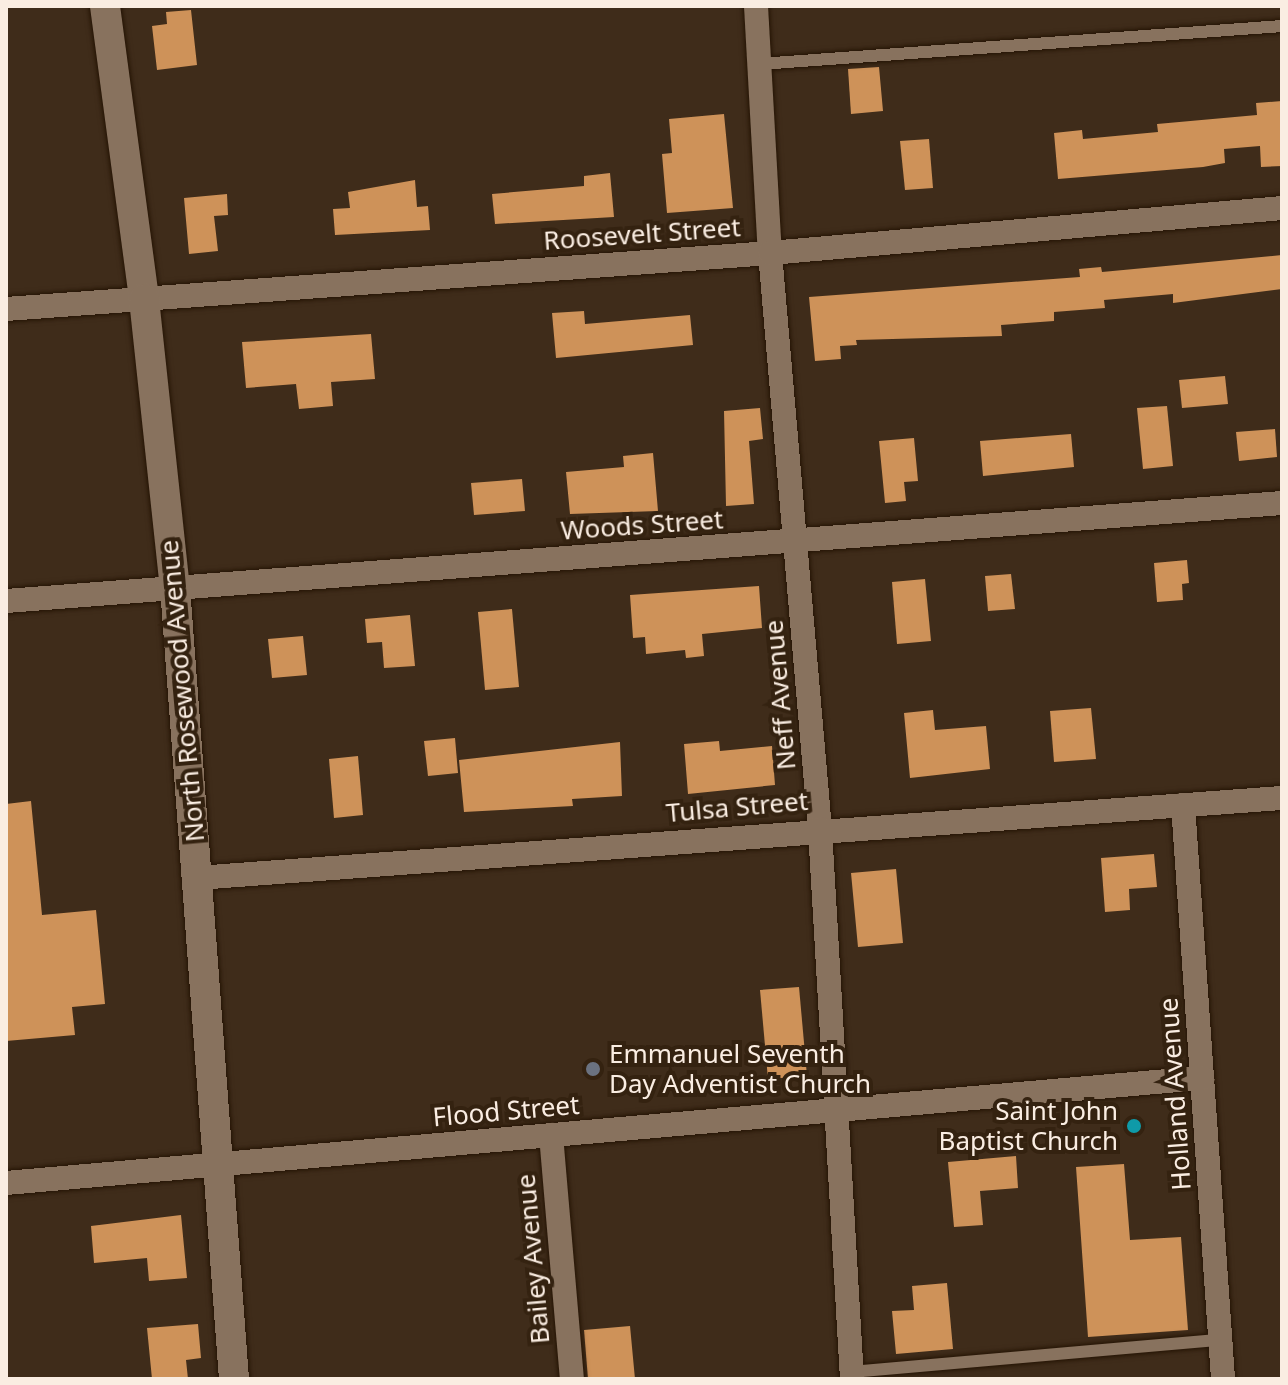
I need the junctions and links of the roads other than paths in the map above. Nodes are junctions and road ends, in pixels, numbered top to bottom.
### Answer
1 (105, 6) edge
2 (756, 6) edge
3 (1282, 26) edge
4 (760, 64) junction
5 (1282, 208) edge
6 (770, 253) junction
7 (144, 299) junction
8 (6, 309) edge
9 (1282, 503) edge
10 (794, 541) junction
11 (175, 587) junction
12 (6, 601) edge
13 (1282, 798) edge
14 (1183, 805) junction
15 (820, 829) junction
16 (197, 878) junction
17 (1202, 1078) junction
18 (832, 1112) junction
19 (551, 1135) junction
20 (219, 1166) junction
21 (6, 1183) edge
22 (1220, 1340) junction
23 (852, 1376) edge
24 (234, 1379) edge
25 (572, 1379) edge
26 (1223, 1379) edge

1 - 7 street, North Rosewood Avenue
2 - 4 street, Neff Avenue
3 - 4 lane
4 - 6 street, Neff Avenue
5 - 6 street, Roosevelt Street
6 - 7 street, Roosevelt Street
6 - 10 street, Neff Avenue
7 - 8 street, Roosevelt Street
7 - 11 street, North Rosewood Avenue
9 - 10 street, Woods Street
10 - 11 street, Woods Street
10 - 15 street, Neff Avenue
11 - 12 street, Woods Street
11 - 16 street, North Rosewood Avenue
13 - 14 street, Tulsa Street
14 - 15 street, Tulsa Street
14 - 17 street, Holland Avenue
15 - 16 street, Tulsa Street
15 - 18 street, Neff Avenue
16 - 20 street, North Rosewood Avenue
17 - 18 street, Flood Street
17 - 22 street, Holland Avenue
18 - 19 street, Flood Street
18 - 23 street, Neff Avenue
19 - 20 street, Flood Street
19 - 25 street, Bailey Avenue
20 - 21 street, Flood Street
20 - 24 street, North Rosewood Avenue
22 - 23 lane
22 - 26 street, Holland Avenue

